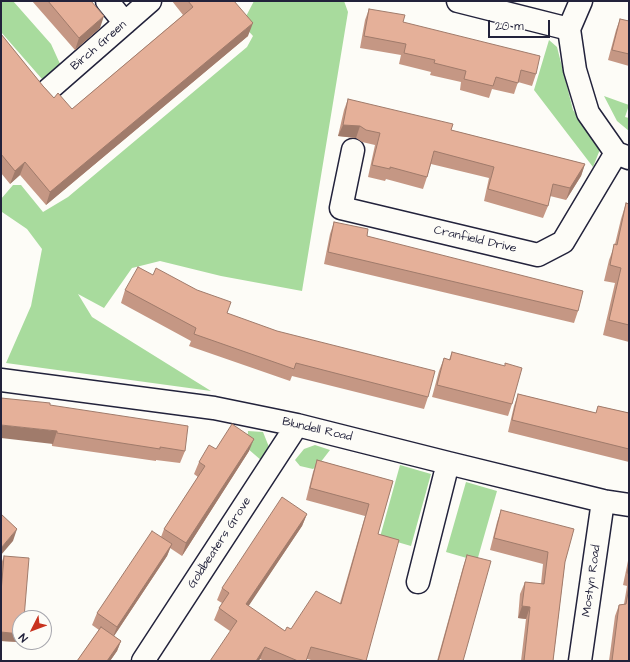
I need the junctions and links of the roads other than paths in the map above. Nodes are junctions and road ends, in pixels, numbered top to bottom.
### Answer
1 (107, 1) edge
2 (150, 1) edge
3 (458, 1) edge
4 (581, 1) edge
5 (125, 23) junction
6 (569, 29) junction
7 (47, 91) edge
8 (353, 150) dead end
9 (622, 155) edge
10 (1, 380) edge
11 (297, 425) junction
12 (448, 463) junction
13 (603, 500) junction
14 (629, 505) edge
15 (418, 582) dead end
16 (143, 661) edge
17 (580, 661) edge

1 - 5 street
2 - 5 street, Birch Green
3 - 6 street
4 - 6 street
5 - 7 street, Birch Green
6 - 9 street
8 - 9 street, Cranfield Drive
10 - 11 street, Blundell Road
11 - 12 street, Blundell Road
11 - 16 street, Goldbeaters Grove
12 - 13 street, Blundell Road
12 - 15 street
13 - 14 street, Blundell Road
13 - 17 street, Mostyn Road

